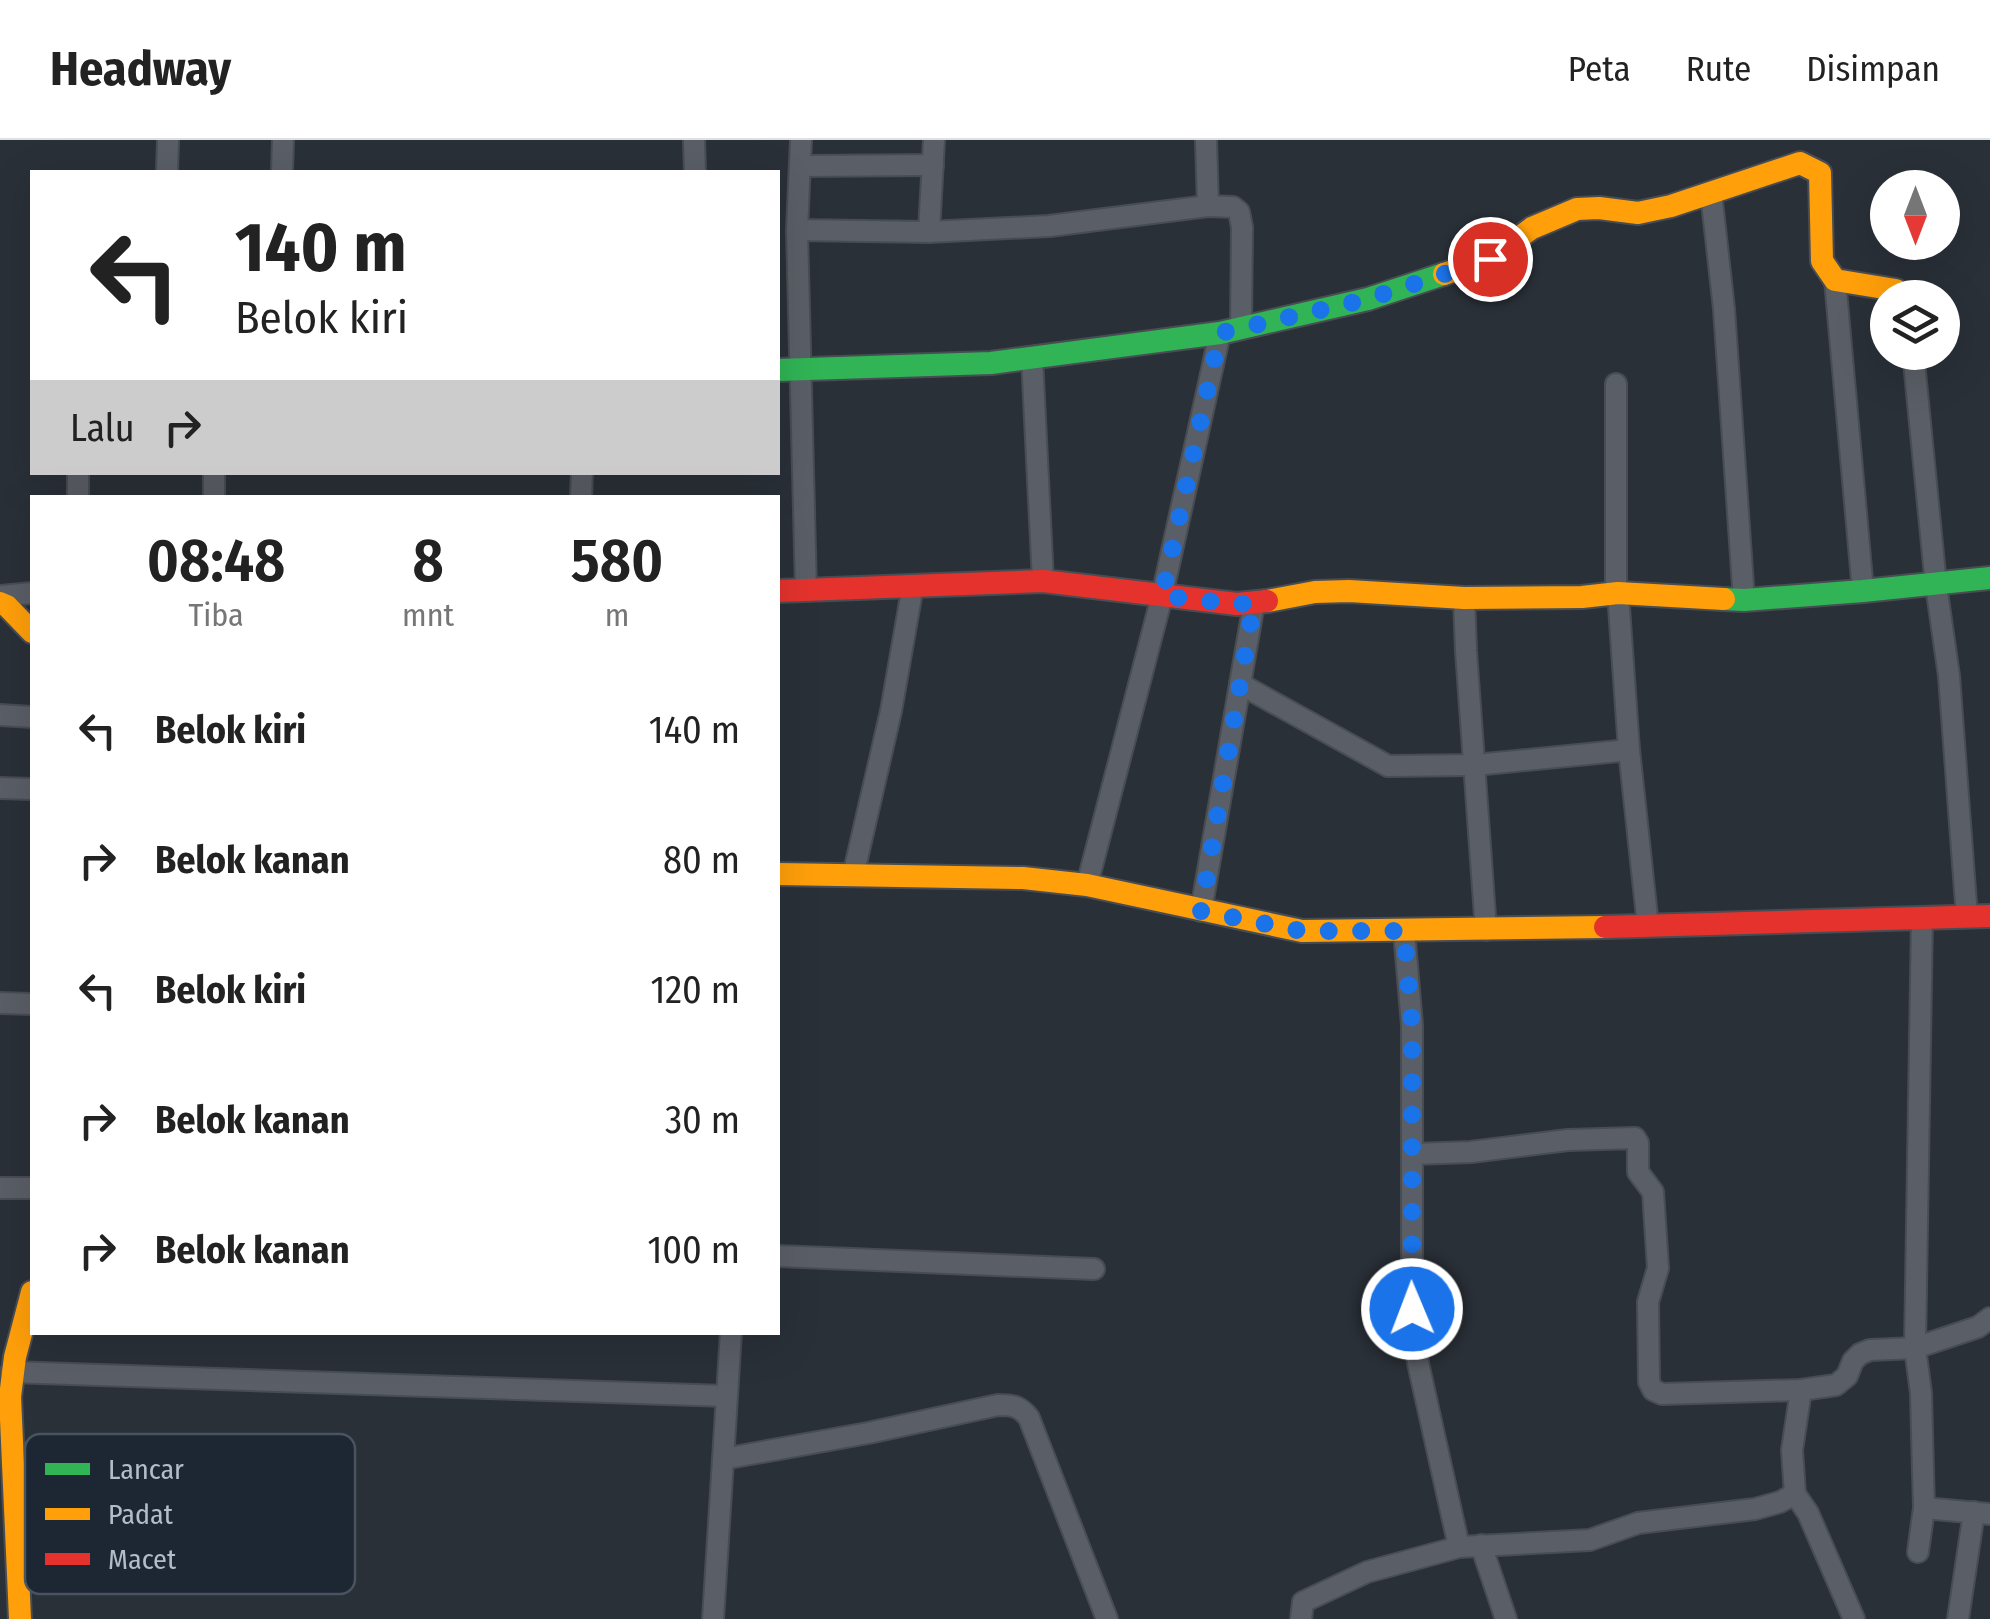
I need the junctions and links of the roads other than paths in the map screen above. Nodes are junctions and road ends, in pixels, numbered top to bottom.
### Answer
1 (168, 140) edge
2 (283, 140) edge
3 (694, 140) edge
4 (801, 140) edge
5 (934, 140) edge
6 (1206, 140) edge
7 (933, 165) junction
8 (800, 166) junction
9 (167, 170) edge
10 (282, 170) edge
11 (694, 170) edge
12 (1712, 193) junction
13 (1208, 206) junction
14 (797, 230) junction
15 (930, 232) junction
16 (1835, 280) junction
17 (1870, 286) edge
18 (1231, 330) junction
19 (1032, 358) junction
20 (788, 369) edge
21 (1916, 370) edge
22 (1616, 384) dead end
23 (1990, 578) edge
24 (1042, 582) junction
25 (913, 585) junction
26 (1936, 585) junction
27 (780, 591) edge
28 (806, 591) junction
29 (1862, 591) junction
30 (30, 593) edge
31 (1617, 593) junction
32 (1162, 596) junction
33 (1464, 598) junction
34 (0, 599) edge
35 (1744, 600) junction
36 (1254, 603) junction
37 (30, 630) edge
38 (1240, 684) junction
39 (0, 715) edge
40 (30, 717) edge
41 (1629, 750) junction
42 (1475, 765) junction
43 (0, 788) edge
44 (30, 789) edge
45 (780, 874) edge
46 (853, 876) junction
47 (1087, 885) junction
48 (1201, 911) junction
49 (1979, 916) edge
50 (1922, 919) junction
51 (1648, 926) junction
52 (1486, 930) junction
53 (1404, 931) junction
54 (0, 1004) edge
55 (30, 1004) edge
56 (1413, 1154) junction
57 (0, 1188) edge
58 (30, 1188) edge
59 (780, 1256) edge
60 (1094, 1269) dead end
61 (30, 1300) edge
62 (1990, 1318) edge
63 (730, 1335) edge
64 (1916, 1348) junction
65 (11, 1372) junction
66 (1801, 1390) junction
67 (726, 1396) junction
68 (5, 1398) edge
69 (723, 1459) junction
70 (1796, 1494) junction
71 (1924, 1508) junction
72 (1982, 1513) edge
73 (1470, 1546) junction
74 (1918, 1552) dead end
75 (20, 1619) edge
76 (712, 1619) edge
77 (1107, 1619) edge
78 (1301, 1619) edge
79 (1506, 1619) edge
80 (1854, 1619) edge
81 (1958, 1619) edge

1 - 9 street
2 - 10 street
3 - 11 street
4 - 8 street
5 - 7 street
6 - 13 street
7 - 8 street
7 - 15 street
8 - 14 street
12 - 16 street
12 - 18 street
12 - 35 street
13 - 15 street
13 - 18 street
14 - 15 street
14 - 20 street
16 - 17 street
16 - 29 street
18 - 19 street
18 - 32 street
19 - 20 street
19 - 24 street
20 - 28 street
21 - 26 street
22 - 31 street
23 - 26 street
24 - 25 street
24 - 32 street
25 - 28 street
25 - 46 street
26 - 29 street
26 - 49 street
27 - 28 street
29 - 35 street
30 - 34 street
31 - 33 street
31 - 35 street
31 - 41 street
32 - 36 street
32 - 47 street
33 - 36 street
33 - 42 street
34 - 37 street
36 - 38 street
38 - 42 street
38 - 48 street
39 - 40 street
41 - 42 street
41 - 51 street
42 - 52 street
43 - 44 street
45 - 46 street
46 - 47 street
47 - 48 street
48 - 53 street
49 - 50 street
50 - 51 street
50 - 64 street
51 - 52 street
52 - 53 street
53 - 56 street
54 - 55 street
56 - 66 street
56 - 73 street
57 - 58 street
59 - 60 street
61 - 65 street
62 - 64 street
63 - 67 street
64 - 66 street
64 - 71 street
65 - 67 street
65 - 68 street
66 - 70 street
67 - 69 street
68 - 75 street
69 - 76 street
69 - 77 street
70 - 73 street
70 - 80 street
71 - 72 street
71 - 74 street
72 - 81 street
73 - 78 street
73 - 79 street

